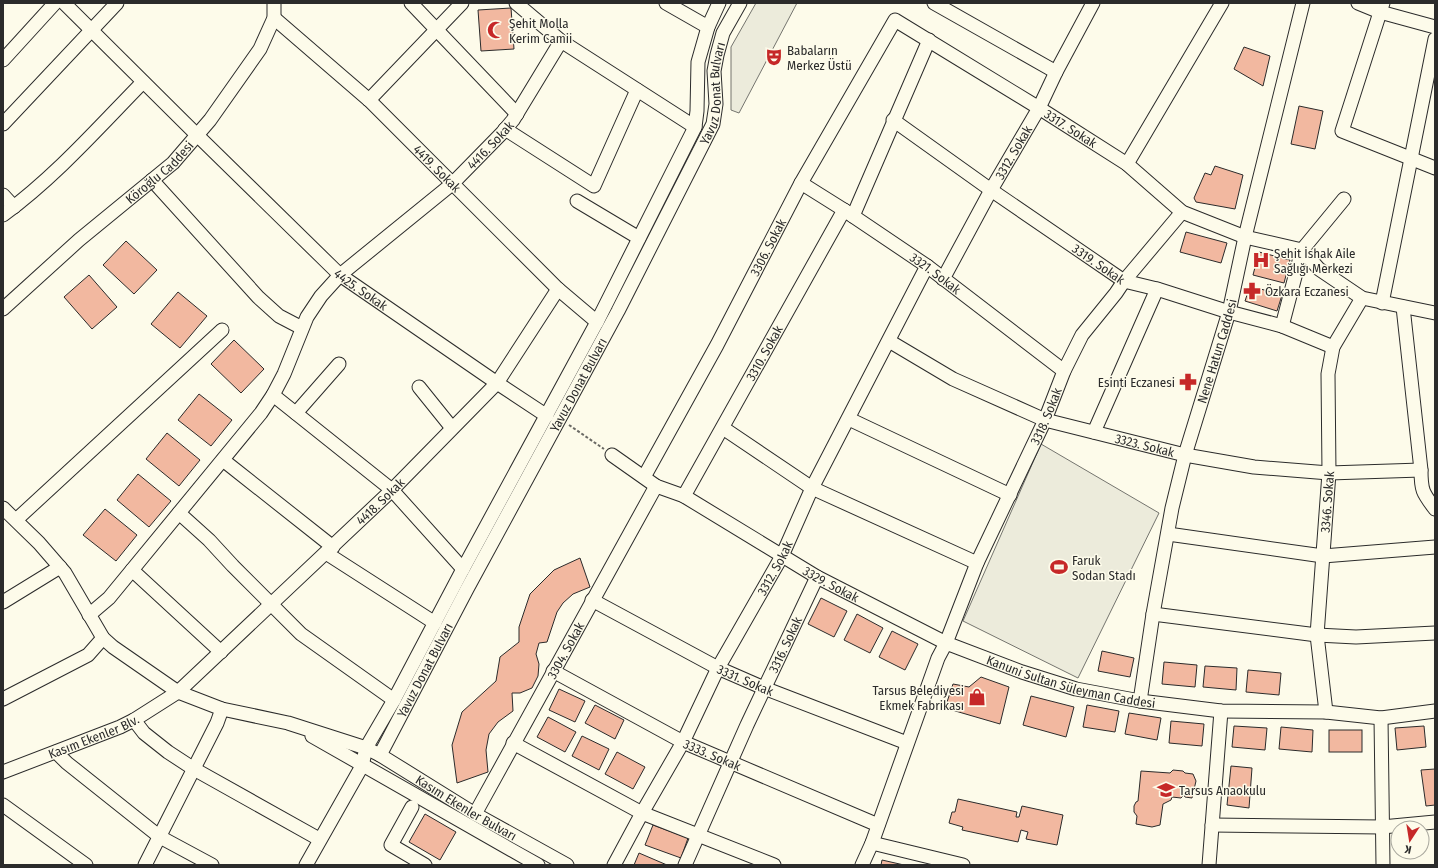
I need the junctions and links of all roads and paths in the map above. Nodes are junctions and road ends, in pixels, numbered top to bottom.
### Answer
1 (55, 3) edge
2 (64, 3) edge
3 (117, 3) edge
4 (274, 3) edge
5 (411, 3) edge
6 (462, 3) edge
7 (516, 3) edge
8 (666, 3) edge
9 (718, 3) edge
10 (740, 3) edge
11 (934, 3) edge
12 (1093, 3) edge
13 (1222, 3) edge
14 (1303, 3) edge
15 (1358, 3) edge
16 (1382, 8) edge
17 (274, 18) junction
18 (895, 20) joint
19 (708, 27) junction
20 (1435, 27) edge
21 (436, 30) junction
22 (92, 31) junction
23 (1435, 39) edge
24 (929, 40) junction
25 (561, 41) junction
26 (3, 60) edge
27 (1056, 72) junction
28 (143, 82) junction
29 (637, 90) junction
30 (369, 100) junction
31 (1039, 108) junction
32 (517, 114) junction
33 (894, 120) junction
34 (3, 124) edge
35 (695, 127) junction
36 (505, 129) junction
37 (196, 135) junction
38 (1411, 158) junction
39 (1127, 164) junction
40 (1435, 168) edge
41 (152, 180) junction
42 (801, 183) junction
43 (452, 184) junction
44 (991, 190) junction
45 (3, 195) edge
46 (1344, 199) dead end
47 (577, 201) dead end
48 (14, 207) junction
49 (1182, 212) junction
50 (849, 213) junction
51 (3, 215) edge
52 (1245, 237) junction
53 (639, 238) junction
54 (1302, 250) junction
55 (927, 266) junction
56 (340, 275) junction
57 (943, 278) junction
58 (1124, 281) junction
59 (558, 289) junction
60 (1157, 289) junction
61 (1362, 298) junction
62 (1382, 302) junction
63 (1403, 307) junction
64 (3, 308) edge
65 (1229, 312) junction
66 (1435, 312) edge
67 (597, 322) junction
68 (1282, 326) junction
69 (302, 328) junction
70 (222, 330) dead end
71 (889, 341) junction
72 (1333, 347) junction
73 (339, 364) dead end
74 (1064, 371) junction
75 (497, 383) junction
76 (419, 387) dead end
77 (273, 395) junction
78 (296, 413) junction
79 (547, 416) junction
80 (848, 419) junction
81 (1045, 420) junction
82 (563, 422) dead end
83 (452, 428) junction
84 (723, 428) junction
85 (1094, 432) junction
86 (609, 453) joint
87 (1185, 455) junction
88 (223, 460) junction
89 (1421, 470) junction
90 (1329, 473) junction
91 (644, 477) junction
92 (656, 486) junction
93 (812, 488) junction
94 (392, 490) junction
95 (1010, 495) junction
96 (684, 496) junction
97 (3, 508) edge
98 (1435, 509) edge
99 (179, 513) junction
100 (16, 520) junction
101 (1168, 534) junction
102 (1435, 547) edge
103 (329, 550) junction
104 (782, 556) junction
105 (1322, 556) junction
106 (977, 563) junction
107 (60, 567) junction
108 (463, 569) junction
109 (132, 570) junction
110 (817, 577) junction
111 (592, 600) junction
112 (3, 602) edge
113 (272, 604) junction
114 (1153, 614) junction
115 (89, 615) junction
116 (435, 623) junction
117 (1435, 633) edge
118 (1316, 635) junction
119 (103, 638) junction
120 (946, 643) junction
121 (221, 652) junction
122 (718, 668) junction
123 (553, 671) junction
124 (764, 688) junction
125 (178, 692) junction
126 (3, 699) edge
127 (394, 700) junction
128 (1140, 701) junction
129 (222, 709) junction
130 (1221, 711) junction
131 (1435, 711) edge
132 (1326, 712) junction
133 (1381, 718) junction
134 (134, 720) junction
135 (288, 723) junction
136 (683, 742) junction
137 (907, 743) junction
138 (513, 744) junction
139 (366, 748) junction
140 (56, 752) junction
141 (380, 755) junction
142 (730, 763) junction
143 (362, 766) junction
144 (194, 769) junction
145 (3, 772) edge
146 (3, 805) edge
147 (412, 807) dead end
148 (642, 813) junction
149 (475, 814) junction
150 (1435, 822) edge
151 (878, 825) junction
152 (1212, 825) junction
153 (1382, 827) junction
154 (698, 835) junction
155 (160, 837) junction
156 (320, 839) junction
157 (872, 843) junction
158 (86, 865) edge
159 (145, 865) edge
160 (212, 865) edge
161 (306, 865) edge
162 (424, 865) edge
163 (537, 865) edge
164 (567, 865) edge
165 (614, 865) edge
166 (685, 865) edge
167 (774, 865) edge
168 (862, 865) edge
169 (963, 865) edge
170 (1208, 865) edge
171 (1383, 865) edge

1 - 26 street
2 - 22 street, 4425. Sokak
3 - 22 street
4 - 17 street, Köroğlu Caddesi
5 - 21 street
6 - 21 street
7 - 25 street
8 - 19 street
9 - 19 street, Yavuz Donat Bulvarı
10 - 141 street, Yavuz Donat Bulvarı
11 - 27 street
12 - 27 street, 3312. Sokak
13 - 39 street
14 - 52 street, Nene Hatun Caddesi
15 - 16 street
16 - 20 street
16 - 38 street
17 - 30 street, 4419. Sokak
17 - 37 street, Köroğlu Caddesi
18 - 24 street, 3317. Sokak
18 - 42 street, 3306. Sokak
19 - 35 street, Yavuz Donat Bulvarı
21 - 30 street
21 - 32 street
22 - 28 street, 4425. Sokak
22 - 34 street
23 - 38 street
24 - 31 street, 3317. Sokak
24 - 33 street, 3310. Sokak
25 - 29 street
25 - 32 street, 4416. Sokak
27 - 31 street, 3312. Sokak
28 - 37 street, 4425. Sokak
28 - 48 street
29 - 35 street
29 - 36 street
30 - 43 street, 4419. Sokak
31 - 39 street, 3317. Sokak
31 - 44 street, 3312. Sokak
32 - 36 street, 4416. Sokak
33 - 44 street, 3319. Sokak
33 - 50 street, 3310. Sokak
35 - 53 street, Yavuz Donat Bulvarı
36 - 43 street, 4416. Sokak
37 - 41 street, Köroğlu Caddesi
37 - 56 street, 4425. Sokak
38 - 40 street
38 - 62 street
39 - 49 street, 3317. Sokak
41 - 64 street, Köroğlu Caddesi
41 - 69 street
42 - 50 street, 3321. Sokak
42 - 91 street, 3306. Sokak
43 - 56 street, 4416. Sokak
43 - 59 street, 4419. Sokak
44 - 57 street, 3312. Sokak
44 - 58 street, 3319. Sokak
45 - 48 street
46 - 54 street
47 - 53 street
48 - 51 street
49 - 52 street, 3317. Sokak
49 - 58 street, 3318. Sokak
50 - 55 street, 3321. Sokak
50 - 84 street, 3310. Sokak
52 - 54 street, 3317. Sokak
52 - 65 street, Nene Hatun Caddesi
53 - 67 street, Yavuz Donat Bulvarı
54 - 61 street
54 - 68 street
55 - 57 street, 3321. Sokak
55 - 71 street, 3312. Sokak
56 - 69 street, 4416. Sokak
56 - 75 street, 4425. Sokak
57 - 74 street, 3321. Sokak
58 - 60 street, 3319. Sokak
58 - 74 street, 3318. Sokak
59 - 67 street, 4419. Sokak
59 - 75 street, 4418. Sokak
60 - 65 street, 3319. Sokak
60 - 85 street
61 - 62 street
61 - 72 street, 3346. Sokak
62 - 63 street
63 - 66 street
63 - 89 street
65 - 68 street, 3319. Sokak
65 - 87 street, Nene Hatun Caddesi
67 - 79 street, Yavuz Donat Bulvarı
68 - 72 street, 3319. Sokak
69 - 77 street, 4416. Sokak
70 - 100 street
71 - 80 street, 3312. Sokak
71 - 81 street, 3323. Sokak
72 - 90 street, 3346. Sokak
73 - 78 street
74 - 81 street, 3318. Sokak
75 - 79 street, 4425. Sokak
75 - 83 street, 4418. Sokak
76 - 83 street
77 - 78 street
77 - 88 street, 4416. Sokak
78 - 94 street
79 - 108 street, Yavuz Donat Bulvarı
80 - 93 street, 3312. Sokak
80 - 95 street
81 - 85 street, 3323. Sokak
81 - 95 street, 3318. Sokak
82 - 86 path
83 - 94 street, 4418. Sokak
84 - 93 street
84 - 96 street, 3310. Sokak
85 - 87 street, 3323. Sokak
86 - 91 street, 3329. Sokak
87 - 90 street, 3323. Sokak
87 - 101 street, Nene Hatun Caddesi
88 - 99 street, 4416. Sokak
88 - 103 street
89 - 90 street, 3323. Sokak
89 - 98 street
90 - 105 street, 3346. Sokak
91 - 92 street, 3329. Sokak
92 - 96 street, 3329. Sokak
92 - 111 street, 3304. Sokak
93 - 104 street, 3312. Sokak
93 - 106 street
94 - 103 street, 4418. Sokak
94 - 108 street
95 - 106 street, 3318. Sokak
96 - 104 street, 3329. Sokak
97 - 100 street
99 - 109 street, 4416. Sokak
99 - 113 street
100 - 107 street
101 - 105 street
101 - 114 street, Nene Hatun Caddesi
102 - 105 street
103 - 113 street, 4418. Sokak
103 - 116 street
104 - 110 street, 3329. Sokak
104 - 122 street, 3312. Sokak
105 - 118 street, 3346. Sokak
106 - 120 street, 3318. Sokak
107 - 112 street
107 - 115 street
108 - 116 street, Yavuz Donat Bulvarı
109 - 115 street, 4416. Sokak
109 - 121 street
110 - 120 street, 3329. Sokak
110 - 124 street, 3316. Sokak
111 - 122 street, 3331. Sokak
111 - 123 street, 3304. Sokak
113 - 121 street, 4418. Sokak
113 - 127 street
114 - 118 street
114 - 128 street, Nene Hatun Caddesi
115 - 119 street
116 - 127 street, Yavuz Donat Bulvarı
117 - 118 street
118 - 132 street, 3346. Sokak
119 - 125 street
119 - 126 street
120 - 128 street, Kanuni Sultan Süleyman Caddesi
120 - 137 street
121 - 125 street, 4418. Sokak
122 - 124 street, 3331. Sokak
122 - 136 street, 3312. Sokak
123 - 136 street, 3333. Sokak
123 - 138 street, 3304. Sokak
124 - 137 street, 3331. Sokak
124 - 142 street, 3316. Sokak
125 - 129 street
125 - 134 street, Kasım Ekenler Blv.
127 - 139 street, Yavuz Donat Bulvarı
128 - 130 street, Kanuni Sultan Süleyman Caddesi
129 - 135 street
129 - 144 street
130 - 132 street, Kanuni Sultan Süleyman Caddesi
130 - 152 street
131 - 133 street, Kanuni Sultan Süleyman Caddesi
132 - 133 street, Kanuni Sultan Süleyman Caddesi
133 - 153 street
134 - 140 street, Kasım Ekenler Blv.
134 - 144 street
135 - 139 street, Kasım Ekenler Bulvarı
135 - 143 street, Kasım Ekenler Bulvarı
136 - 142 street, 3333. Sokak
136 - 148 street, 3312. Sokak
137 - 151 street
138 - 148 street
138 - 149 street, 3304. Sokak
139 - 141 street, Kasım Ekenler Bulvarı
139 - 143 street, Yavuz Donat Bulvarı
140 - 145 street, Kasım Ekenler Blv.
140 - 155 street
141 - 143 street
141 - 149 street, Kasım Ekenler Bulvarı
142 - 151 street, 3333. Sokak
142 - 154 street, 3316. Sokak
143 - 156 street
143 - 163 street, Kasım Ekenler Bulvarı
144 - 155 street
144 - 156 street
146 - 158 street
147 - 162 street
148 - 154 street
148 - 165 street, 3312. Sokak
149 - 164 street, Kasım Ekenler Bulvarı
150 - 153 street
151 - 157 street
152 - 153 street
152 - 170 street
153 - 171 street
154 - 166 street, 3316. Sokak
154 - 167 street
155 - 159 street
155 - 160 street
156 - 161 street
157 - 168 street
157 - 169 street

